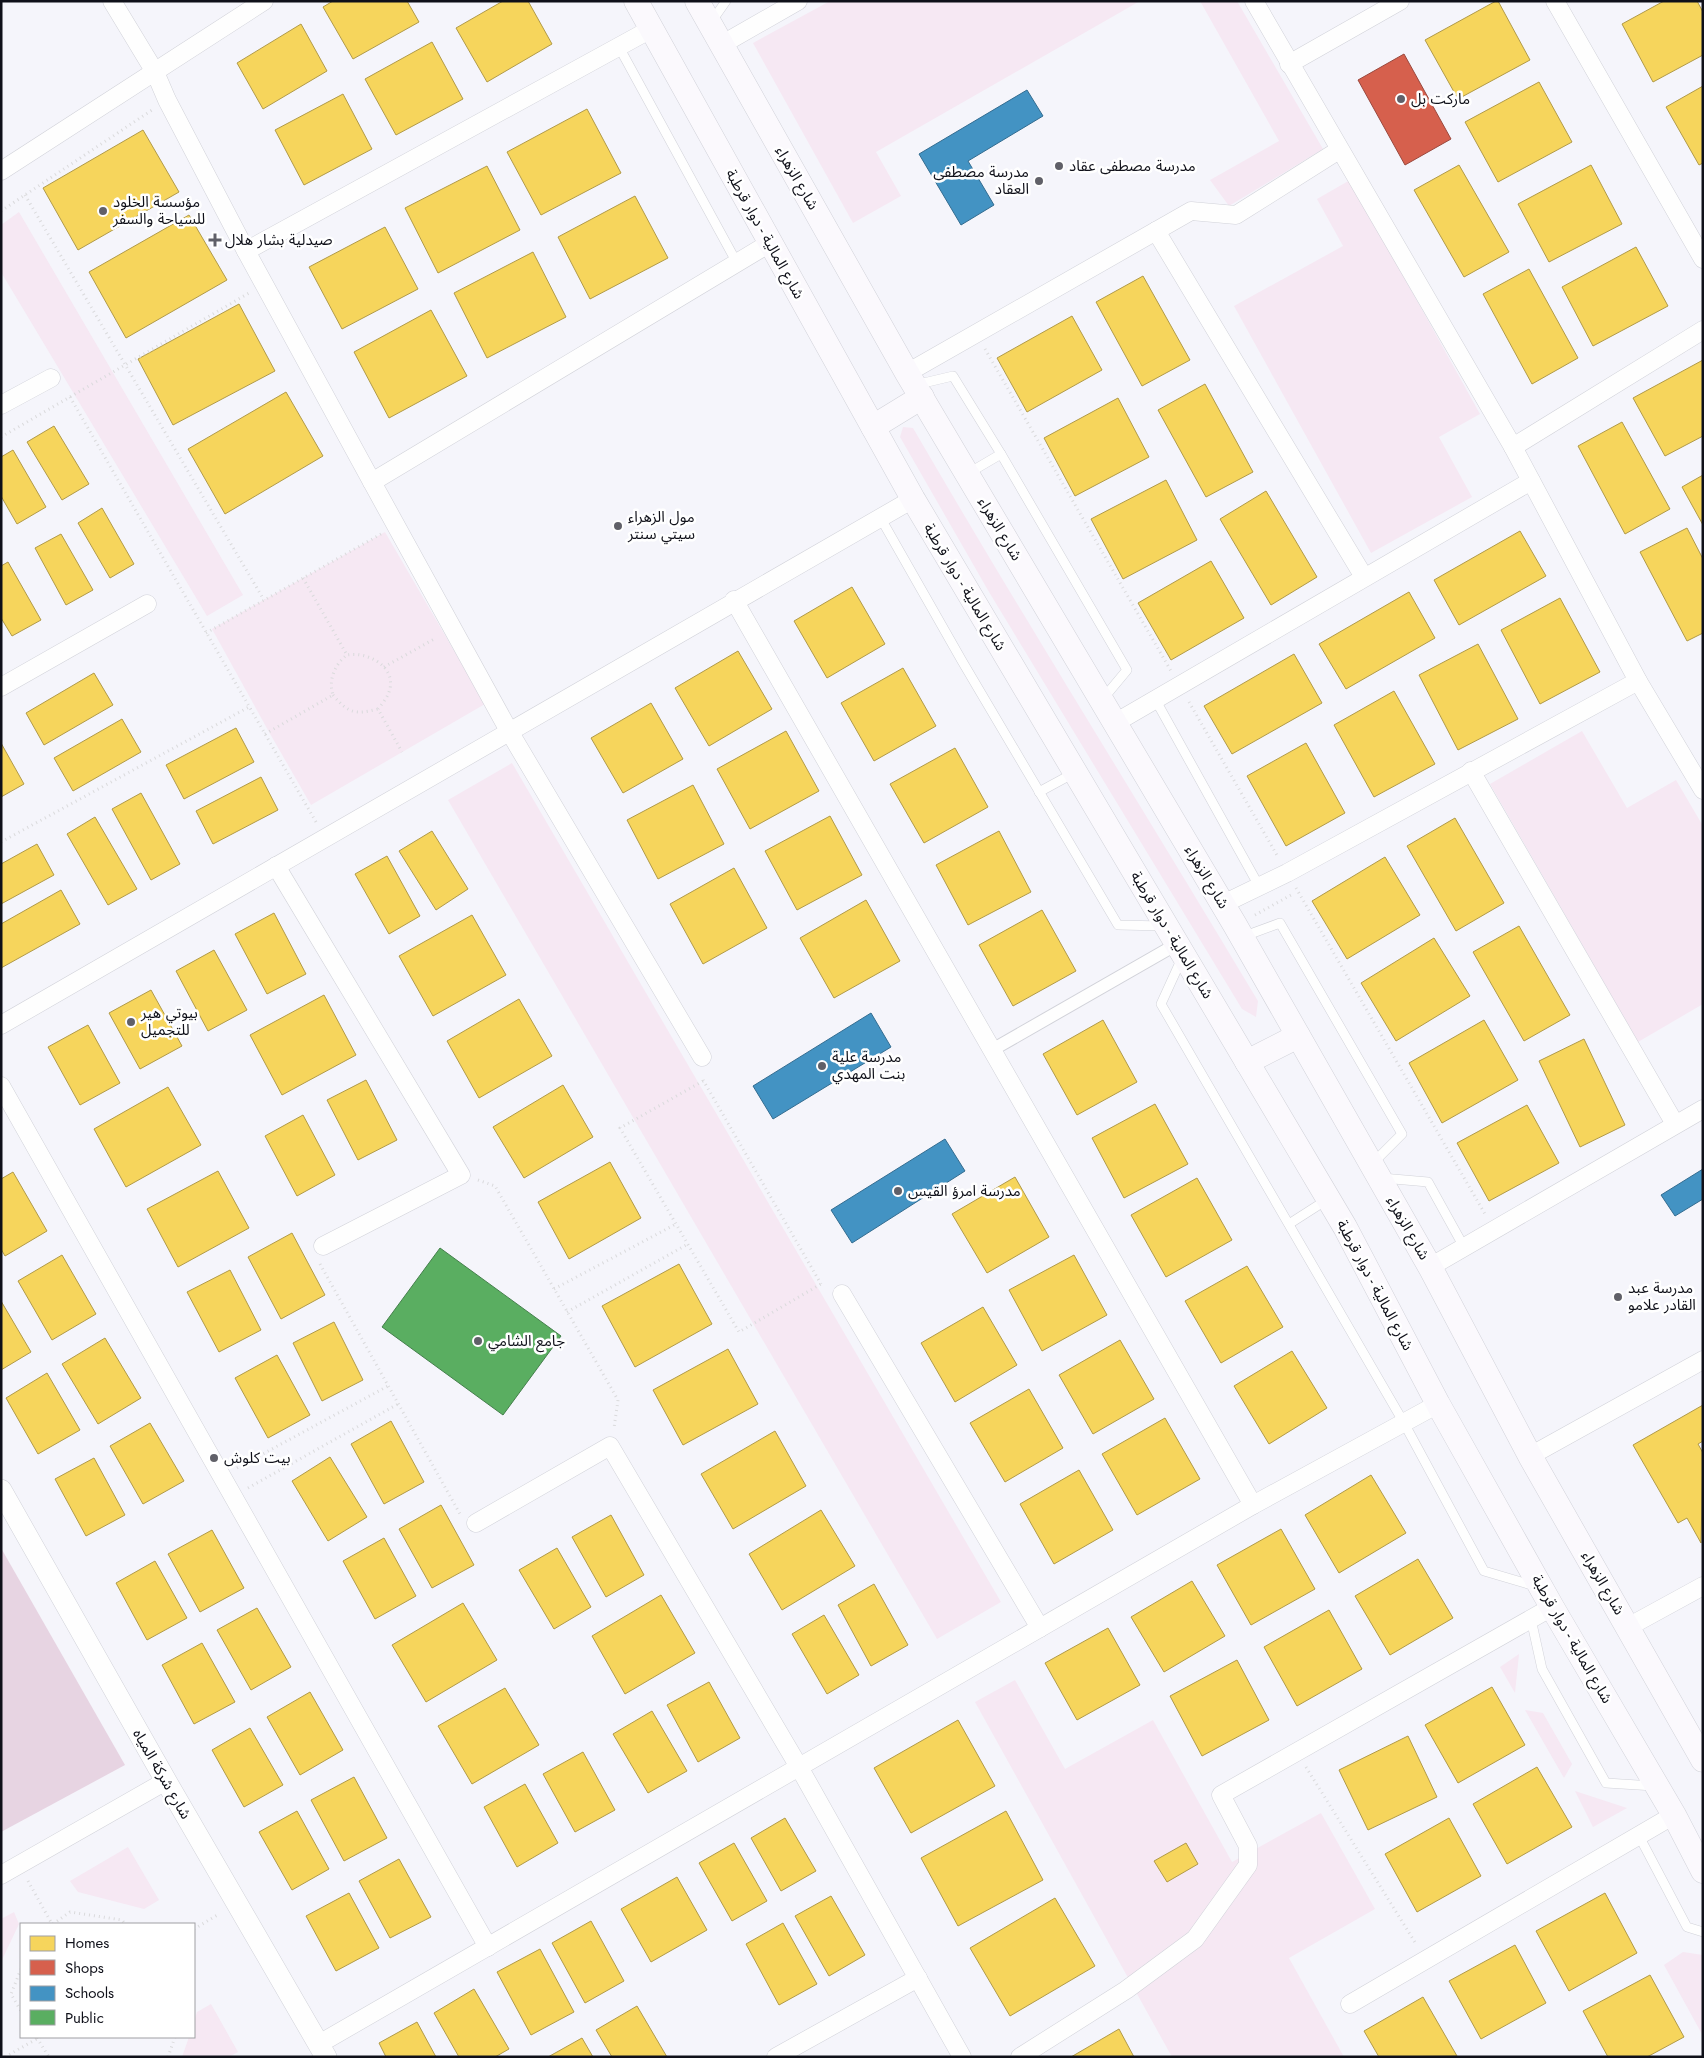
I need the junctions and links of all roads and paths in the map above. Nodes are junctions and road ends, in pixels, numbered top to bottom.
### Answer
1 (112, 1) edge
2 (264, 1) edge
3 (636, 1) edge
4 (697, 1) edge
5 (726, 1) edge
6 (798, 1) edge
7 (1254, 1) edge
8 (1400, 1) edge
9 (1555, 1) edge
10 (710, 24) junction
11 (651, 29) junction
12 (721, 44) junction
13 (619, 47) junction
14 (1289, 64) junction
15 (155, 72) junction
16 (167, 100) junction
17 (1339, 150) junction
18 (1, 171) edge
19 (25, 195) junction
20 (1, 211) edge
21 (1156, 231) junction
22 (770, 243) junction
23 (246, 251) junction
24 (1703, 259) edge
25 (737, 263) junction
26 (264, 283) junction
27 (1703, 330) edge
28 (976, 334) junction
29 (125, 365) junction
30 (51, 378) dead end
31 (915, 385) junction
32 (70, 397) junction
33 (1, 405) edge
34 (873, 427) junction
35 (1, 437) edge
36 (1513, 447) junction
37 (1001, 454) junction
38 (967, 474) junction
39 (1531, 481) junction
40 (372, 482) junction
41 (913, 498) junction
42 (880, 517) junction
43 (397, 526) junction
44 (1364, 577) junction
45 (303, 578) junction
46 (264, 600) junction
47 (734, 600) junction
48 (147, 604) dead end
49 (453, 628) junction
50 (206, 633) junction
51 (347, 655) junction
52 (384, 667) junction
53 (1638, 681) junction
54 (1179, 685) junction
55 (1, 687) edge
56 (333, 695) junction
57 (1101, 700) junction
58 (1155, 700) junction
59 (249, 707) junction
60 (378, 709) junction
61 (1115, 723) junction
62 (509, 731) junction
63 (265, 734) junction
64 (402, 752) dead end
65 (1472, 771) junction
66 (1075, 773) junction
67 (1703, 790) edge
68 (1039, 792) junction
69 (325, 838) junction
70 (1, 842) edge
71 (276, 866) junction
72 (1287, 873) junction
73 (1259, 886) junction
74 (1223, 904) junction
75 (1241, 937) junction
76 (1176, 942) junction
77 (1, 1025) edge
78 (1298, 1036) junction
79 (992, 1050) junction
80 (702, 1058) joint
81 (1247, 1062) junction
82 (703, 1081) junction
83 (1, 1086) edge
84 (1703, 1108) edge
85 (1675, 1124) junction
86 (1375, 1171) junction
87 (460, 1175) junction
88 (1328, 1199) junction
89 (676, 1224) junction
90 (1289, 1224) junction
91 (1494, 1230) junction
92 (688, 1244) junction
93 (323, 1246) joint
94 (1464, 1247) junction
95 (1430, 1267) junction
96 (554, 1289) junction
97 (842, 1294) dead end
98 (567, 1312) junction
99 (1703, 1360) edge
100 (388, 1386) junction
101 (398, 1404) junction
102 (1438, 1404) junction
103 (1404, 1423) junction
104 (610, 1446) junction
105 (1530, 1456) junction
106 (222, 1476) junction
107 (1, 1490) edge
108 (234, 1497) junction
109 (1253, 1505) junction
110 (476, 1523) joint
111 (1703, 1586) edge
112 (1547, 1598) junction
113 (1531, 1619) junction
114 (1628, 1627) junction
115 (1040, 1628) junction
116 (1297, 1752) junction
117 (1703, 1760) edge
118 (799, 1767) junction
119 (166, 1781) junction
120 (1657, 1786) junction
121 (1674, 1815) junction
122 (1638, 1834) junction
123 (18, 1865) junction
124 (1703, 1871) edge
125 (1, 1875) edge
126 (237, 1903) junction
127 (51, 1923) edge
128 (54, 1923) edge
129 (124, 1923) edge
130 (195, 1928) edge
131 (1703, 1932) edge
132 (488, 1947) junction
133 (1426, 1960) junction
134 (20, 1972) edge
135 (918, 1978) junction
136 (1350, 2004) dead end
137 (20, 2009) edge
138 (36, 2038) edge
139 (39, 2038) edge
140 (175, 2038) edge
141 (323, 2050) edge
142 (6, 2057) edge
143 (49, 2057) edge
144 (168, 2057) edge
145 (776, 2057) edge
146 (962, 2057) edge
147 (1020, 2057) edge

1 - 15 street
2 - 15 street
3 - 11 main road, شارع المالية - دوار قرطبة
4 - 10 main road, شارع الزهراء
5 - 10 lane
6 - 12 street
7 - 14 street
8 - 14 street
9 - 24 street
10 - 12 main road, شارع الزهراء
11 - 13 street
11 - 22 main road, شارع المالية - دوار قرطبة
12 - 31 main road, شارع الزهراء
13 - 23 street
13 - 25 lane
14 - 17 street
15 - 16 street
15 - 18 street
16 - 19 path
16 - 23 street
17 - 21 street
17 - 36 street
19 - 20 path
19 - 29 path
21 - 28 street
21 - 44 street
22 - 25 street
22 - 34 main road, شارع المالية - دوار قرطبة
23 - 26 street
25 - 40 street
26 - 29 path
26 - 40 street
27 - 36 street
28 - 31 street
28 - 54 path
29 - 32 path
29 - 46 path
30 - 33 street
31 - 34 main road
31 - 37 lane
31 - 38 main road, شارع الزهراء
32 - 35 path
32 - 50 path
34 - 41 main road, شارع المالية - دوار قرطبة
36 - 39 street
37 - 38 lane
37 - 57 lane
38 - 57 main road, شارع الزهراء
39 - 44 street
39 - 53 street
40 - 43 street
41 - 42 street
41 - 66 main road, شارع المالية - دوار قرطبة
42 - 47 street
42 - 68 lane
43 - 45 path
43 - 49 street
44 - 54 street
45 - 46 path
45 - 51 path
46 - 50 path
47 - 62 street
47 - 79 street
48 - 55 street
49 - 52 path
49 - 62 street
50 - 59 path
51 - 52 path
51 - 56 path
52 - 60 path
53 - 65 street
53 - 67 street
54 - 58 street
54 - 72 path
56 - 60 path
56 - 63 path
57 - 61 main road, شارع الزهراء
58 - 61 street
58 - 73 lane
59 - 63 path
59 - 70 path
60 - 64 path
61 - 74 main road, شارع الزهراء
62 - 69 street
62 - 80 street
63 - 69 path
65 - 72 street
65 - 85 street
66 - 68 lane
66 - 76 main road, شارع المالية - دوار قرطبة
68 - 76 lane
69 - 71 street
71 - 77 street
71 - 87 street
72 - 73 street
72 - 91 path
73 - 74 street
74 - 75 main road, شارع الزهراء
75 - 78 main road, شارع الزهراء
75 - 86 lane
76 - 79 street
76 - 81 main road, شارع المالية - دوار قرطبة
76 - 90 lane
78 - 81 main road
78 - 86 main road, شارع الزهراء
79 - 109 street
80 - 82 path
81 - 88 main road, شارع المالية - دوار قرطبة
82 - 89 path
82 - 92 path
83 - 106 street
84 - 85 street
85 - 91 street
86 - 94 lane
86 - 95 main road, شارع الزهراء
87 - 93 street
87 - 96 path
88 - 90 lane
88 - 102 main road, شارع المالية - دوار قرطبة
89 - 92 path
89 - 96 path
90 - 103 lane
91 - 94 street
92 - 98 path
93 - 100 path
94 - 95 street
95 - 105 main road, شارع الزهراء
96 - 98 path
97 - 115 street
98 - 104 path
99 - 105 street
100 - 101 path
100 - 106 path
101 - 108 path
101 - 110 path
102 - 103 street
102 - 112 main road, شارع المالية - دوار قرطبة
103 - 109 street
103 - 112 lane
104 - 110 street
104 - 118 street
105 - 114 main road, شارع الزهراء
106 - 108 street
107 - 119 street, شارع شركة المياه
108 - 132 street
109 - 115 street
111 - 114 street
112 - 113 street
112 - 120 main road, شارع المالية - دوار قرطبة
113 - 116 street
113 - 120 lane
114 - 117 main road, شارع الزهراء
115 - 118 street
116 - 133 path
116 - 147 street
118 - 132 street
118 - 135 street
119 - 123 street
119 - 126 street, شارع شركة المياه
120 - 121 main road, شارع المالية - دوار قرطبة
121 - 122 street
121 - 124 main road, شارع المالية - دوار قرطبة
122 - 131 lane
122 - 133 street
123 - 125 street
123 - 127 path
126 - 130 path
126 - 141 street, شارع شركة المياه
128 - 129 path
132 - 141 street
133 - 136 street
134 - 137 path
135 - 145 street
135 - 146 street
138 - 142 path
139 - 143 path
140 - 144 path

